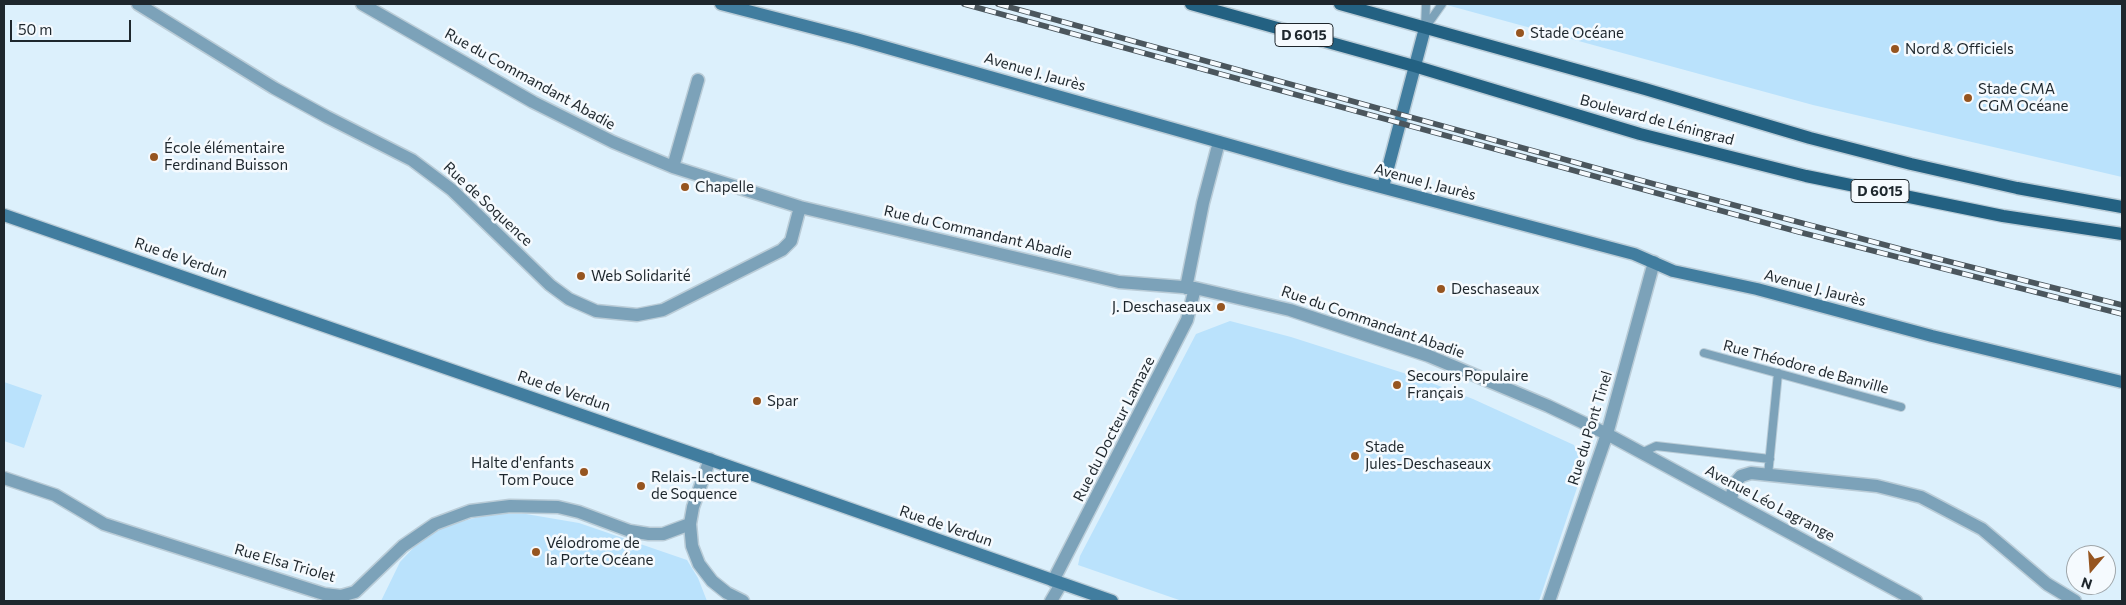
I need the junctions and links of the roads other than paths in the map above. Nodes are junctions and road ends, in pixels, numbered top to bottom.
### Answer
1 (138, 4) edge
2 (362, 4) edge
3 (721, 4) edge
4 (1191, 4) edge
5 (1340, 4) edge
6 (1426, 4) edge
7 (1442, 4) edge
8 (1426, 28) junction
9 (1414, 66) junction
10 (698, 80) dead end
11 (1219, 142) junction
12 (673, 167) junction
13 (1383, 187) junction
14 (800, 207) junction
15 (2122, 207) edge
16 (4, 214) edge
17 (2122, 234) edge
18 (1654, 262) junction
19 (1191, 288) junction
20 (1704, 353) dead end
21 (1778, 373) junction
22 (2122, 382) edge
23 (1901, 407) dead end
24 (1607, 434) junction
25 (1641, 453) junction
26 (1770, 458) junction
27 (710, 459) junction
28 (1768, 475) junction
29 (4, 478) edge
30 (1731, 500) junction
31 (690, 524) junction
32 (1057, 582) junction
33 (743, 601) edge
34 (1052, 601) edge
35 (1112, 601) edge
36 (1550, 601) edge
37 (1916, 601) edge
38 (2075, 601) edge

1 - 14 street, Rue de Soquence
2 - 12 street, Rue du Commandant Abadie
3 - 11 street, Avenue J. Jaurès
4 - 9 main road, Boulevard de Léningrad / D 6015
5 - 8 main road, Boulevard de Léningrad / D 6015
6 - 8 lane
7 - 8 lane
8 - 9 street
8 - 15 main road, Boulevard de Léningrad / D 6015
9 - 13 street
9 - 17 main road, Boulevard de Léningrad / D 6015
10 - 12 street
11 - 13 street, Avenue J. Jaurès
11 - 19 street, Rue du Docteur Lamaze
12 - 14 street, Rue du Commandant Abadie
13 - 18 street, Avenue J. Jaurès
14 - 19 street, Rue du Commandant Abadie
16 - 27 street, Rue de Verdun
18 - 22 street, Avenue J. Jaurès
18 - 24 street, Rue du Pont Tinel
19 - 24 street, Rue du Commandant Abadie
19 - 32 street, Rue du Docteur Lamaze
20 - 21 lane, Rue Théodore de Banville
21 - 23 lane, Rue Théodore de Banville
21 - 26 lane
24 - 25 street, Avenue Léo Lagrange
24 - 36 street, Rue du Pont Tinel
25 - 26 lane
25 - 30 street, Avenue Léo Lagrange
26 - 28 lane
27 - 31 street
27 - 32 street, Rue de Verdun
28 - 30 street
28 - 38 street
29 - 31 street, Rue Elsa Triolet
30 - 37 street, Avenue Léo Lagrange
31 - 33 street
32 - 34 street, Rue du Docteur Lamaze
32 - 35 street, Rue de Verdun

